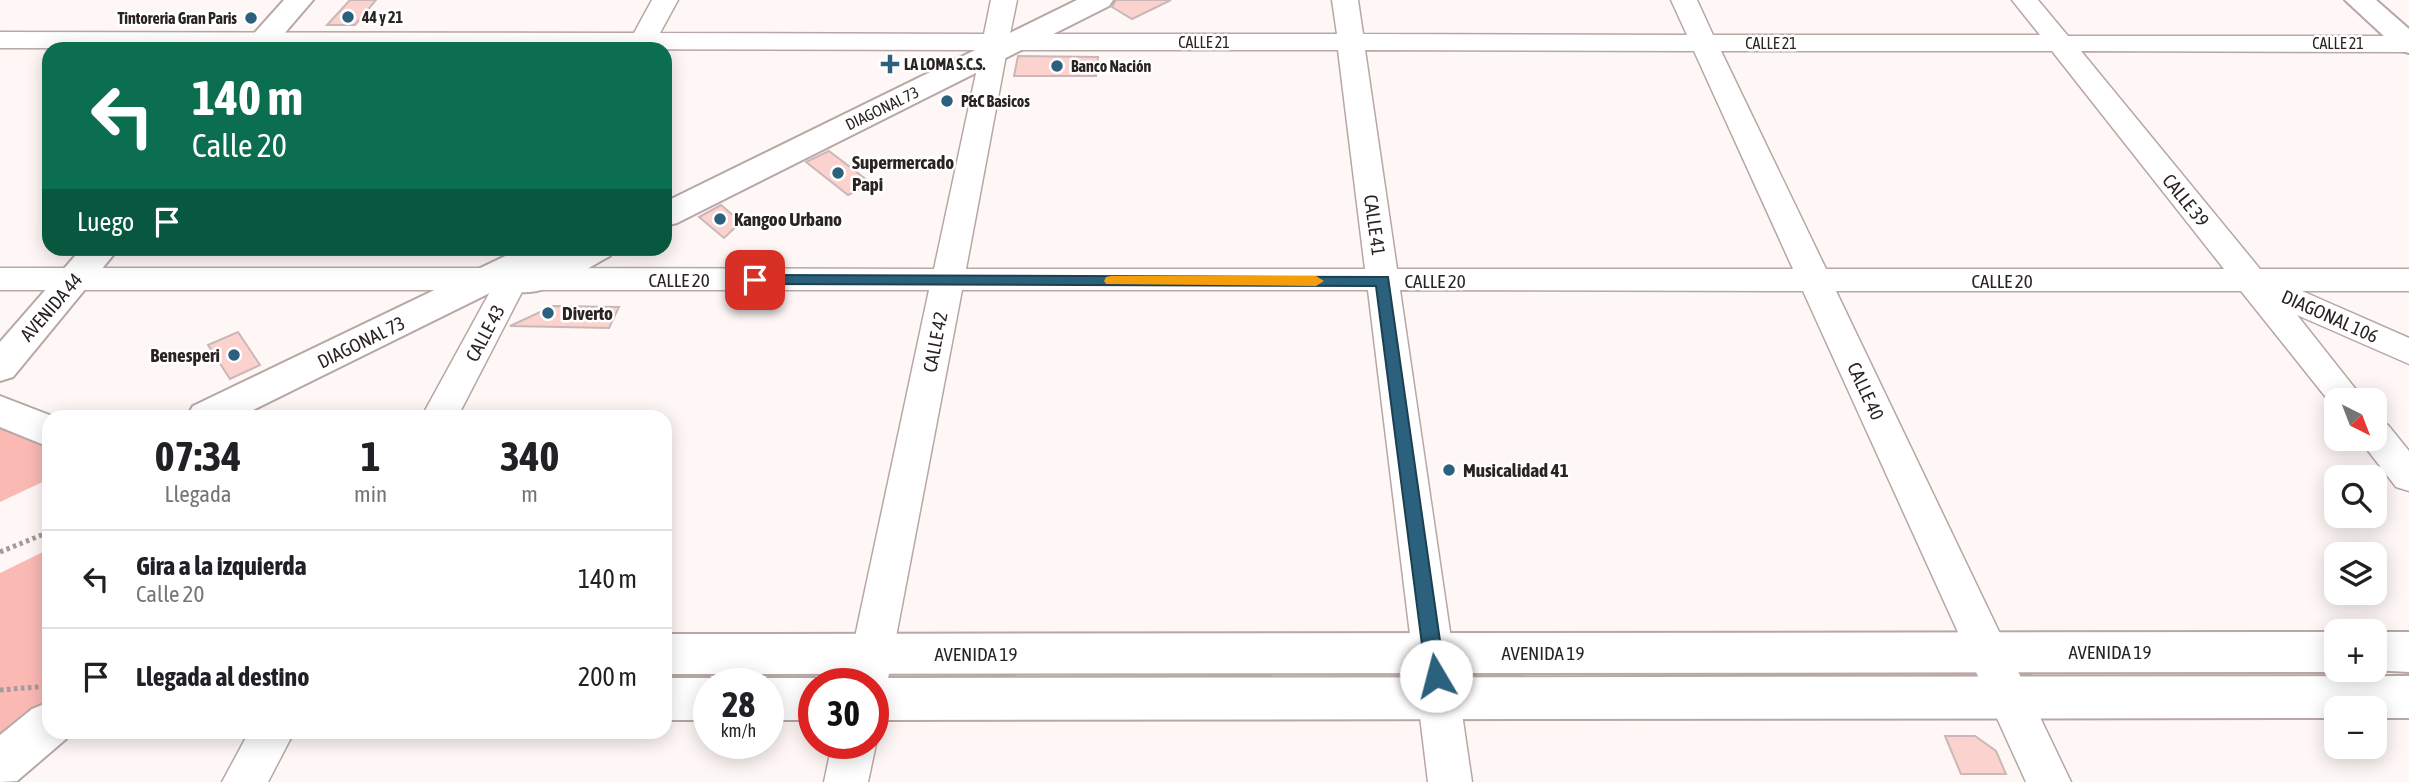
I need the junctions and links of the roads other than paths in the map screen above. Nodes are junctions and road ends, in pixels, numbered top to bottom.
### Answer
1 (299, 0) edge
2 (326, 0) edge
3 (665, 0) edge
4 (1004, 0) edge
5 (1061, 0) edge
6 (1099, 0) edge
7 (1345, 0) edge
8 (1684, 0) edge
9 (2025, 0) edge
10 (2359, 0) edge
11 (2396, 0) edge
12 (2409, 11) edge
13 (0, 40) edge
14 (109, 42) edge
15 (275, 42) edge
16 (277, 42) edge
17 (644, 42) edge
18 (996, 42) junction
19 (1350, 42) junction
20 (1704, 43) junction
21 (2060, 43) junction
22 (2409, 44) edge
23 (672, 45) edge
24 (672, 190) edge
25 (672, 211) edge
26 (89, 256) edge
27 (571, 256) edge
28 (65, 270) edge
29 (521, 271) edge
30 (0, 279) edge
31 (2409, 280) edge
32 (947, 281) junction
33 (1382, 281) junction
34 (1815, 281) junction
35 (2251, 281) junction
36 (0, 332) edge
37 (2409, 352) edge
38 (0, 366) edge
39 (2337, 388) edge
40 (0, 410) edge
41 (220, 410) edge
42 (271, 410) edge
43 (443, 410) edge
44 (42, 429) edge
45 (2387, 450) edge
46 (2409, 477) edge
47 (1988, 652) junction
48 (2324, 652) edge
49 (2387, 652) edge
50 (2409, 652) edge
51 (1433, 653) junction
52 (672, 655) edge
53 (855, 668) edge
54 (869, 668) edge
55 (889, 668) edge
56 (2409, 697) edge
57 (1439, 698) junction
58 (2010, 698) junction
59 (672, 699) edge
60 (693, 699) edge
61 (889, 699) edge
62 (42, 730) edge
63 (268, 739) edge
64 (851, 759) edge
65 (0, 765) edge
66 (244, 782) edge
67 (846, 782) edge
68 (1450, 782) edge
69 (2049, 782) edge

1 - 15 main road
2 - 16 main road
3 - 17 street
4 - 18 street, CALLE 42
5 - 18 main road, DIAGONAL 73
6 - 18 main road, DIAGONAL 73
7 - 19 street, CALLE 41
8 - 20 street, CALLE 40
9 - 21 street, CALLE 39
10 - 22 main road
11 - 12 main road
13 - 14 street, CALLE 21
18 - 19 street, CALLE 21
18 - 23 street, CALLE 21
18 - 24 main road, DIAGONAL 73
18 - 25 main road, DIAGONAL 73
18 - 32 street, CALLE 42
19 - 20 street, CALLE 21
19 - 33 street, CALLE 41
20 - 21 street, CALLE 21
20 - 34 street, CALLE 40
21 - 22 street, CALLE 21
21 - 35 street, CALLE 39
26 - 28 main road, AVENIDA 44
27 - 29 main road, DIAGONAL 73
28 - 29 street, CALLE 20
28 - 30 street, CALLE 20
28 - 36 main road, AVENIDA 44
28 - 38 main road, AVENIDA 44
29 - 32 street, CALLE 20
29 - 41 main road, DIAGONAL 73
29 - 42 main road, DIAGONAL 73
29 - 43 street, CALLE 43
31 - 35 street, CALLE 20
32 - 33 street, CALLE 20
32 - 54 street, CALLE 42
33 - 34 street, CALLE 20
33 - 51 street, CALLE 41
34 - 35 street, CALLE 20
34 - 47 street, CALLE 40
35 - 37 street, DIAGONAL 106
35 - 39 street, CALLE 39
40 - 44 main road
45 - 46 street
47 - 48 main road, AVENIDA 19
47 - 51 main road, AVENIDA 19
47 - 58 street, CALLE 40
49 - 50 main road
51 - 55 main road, AVENIDA 19
51 - 57 street, CALLE 41
52 - 53 main road, AVENIDA 19
56 - 58 main road
57 - 58 main road
57 - 61 main road
57 - 68 street, CALLE 41
58 - 69 street, CALLE 40
59 - 60 main road
62 - 65 main road
63 - 66 street
64 - 67 street

